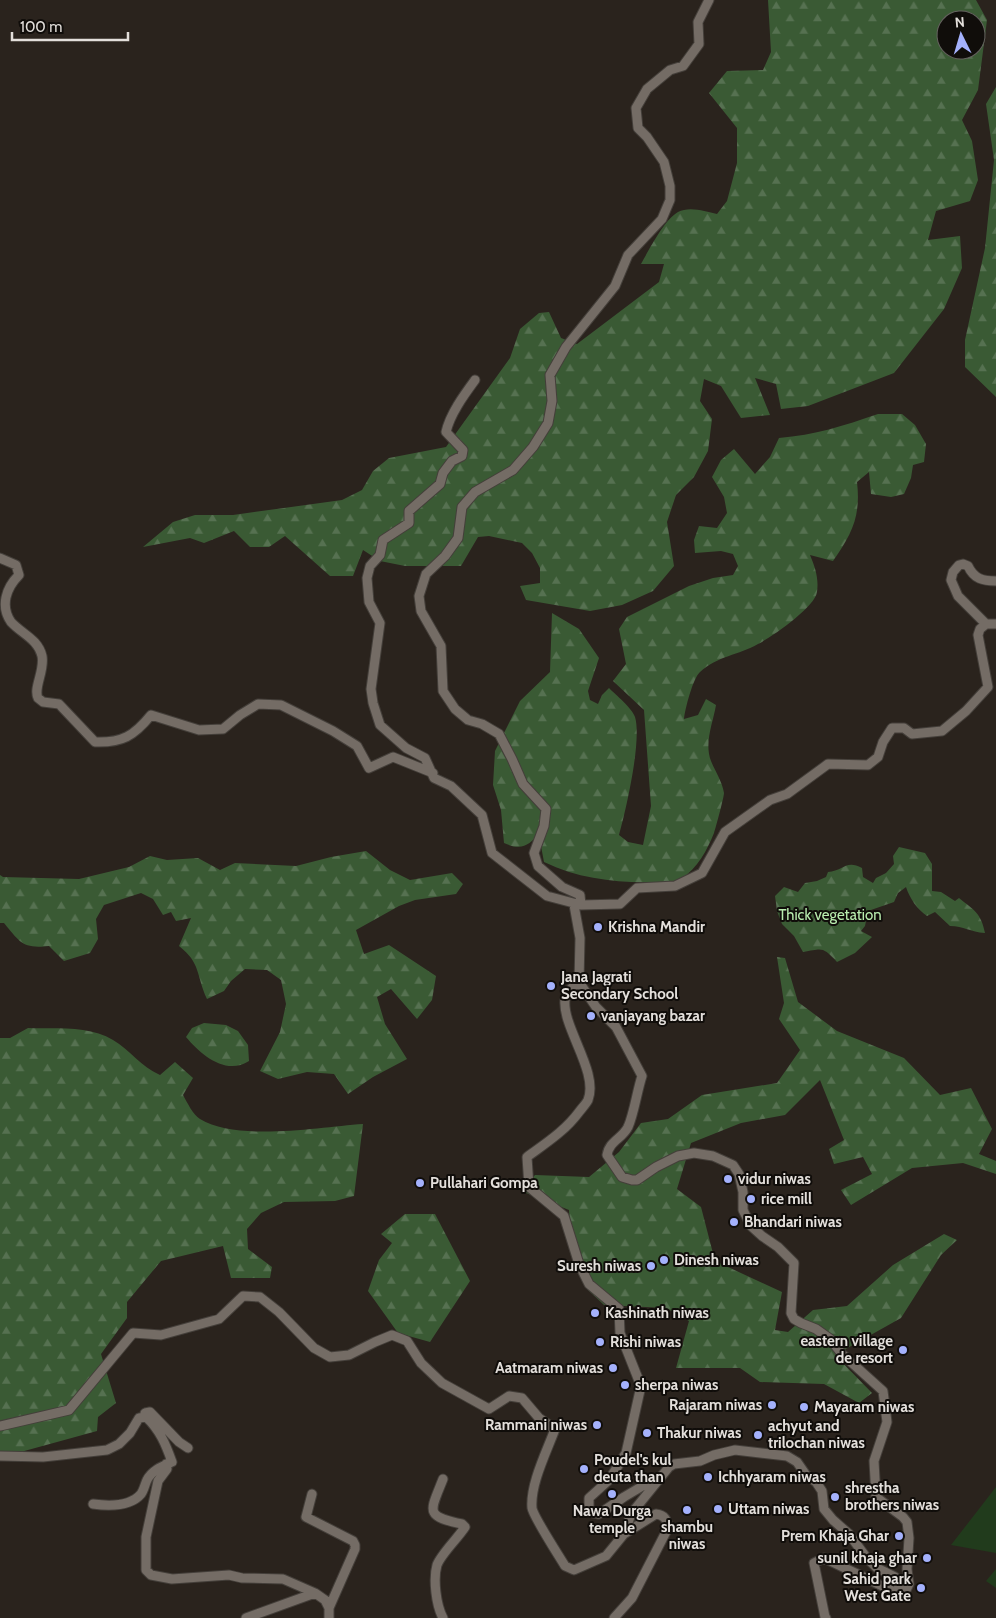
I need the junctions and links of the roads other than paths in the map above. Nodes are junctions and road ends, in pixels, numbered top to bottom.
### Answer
1 (709, 0) edge
2 (475, 380) dead end
3 (0, 558) edge
4 (996, 581) edge
5 (986, 624) junction
6 (996, 624) edge
7 (433, 773) junction
8 (580, 905) junction
9 (579, 982) junction
10 (146, 1417) junction
11 (0, 1426) edge
12 (188, 1448) dead end
13 (0, 1456) edge
14 (166, 1464) junction
15 (661, 1475) junction
16 (443, 1479) dead end
17 (312, 1494) dead end
18 (93, 1504) dead end
19 (624, 1534) junction
20 (315, 1593) junction
21 (904, 1596) junction
22 (329, 1608) junction
23 (246, 1618) edge
24 (329, 1618) edge
25 (443, 1618) edge
26 (614, 1618) edge
27 (826, 1618) edge

1 - 8 street
2 - 7 street
3 - 7 street
4 - 5 street
5 - 6 street
5 - 8 street
7 - 8 street
8 - 9 street
9 - 15 street
9 - 21 street
10 - 12 street
10 - 13 street
10 - 14 street
11 - 19 street
14 - 18 street
14 - 20 street
15 - 19 street
15 - 21 street
16 - 25 street
17 - 22 street
19 - 26 street
20 - 22 street
20 - 23 street
21 - 27 street
22 - 24 street

